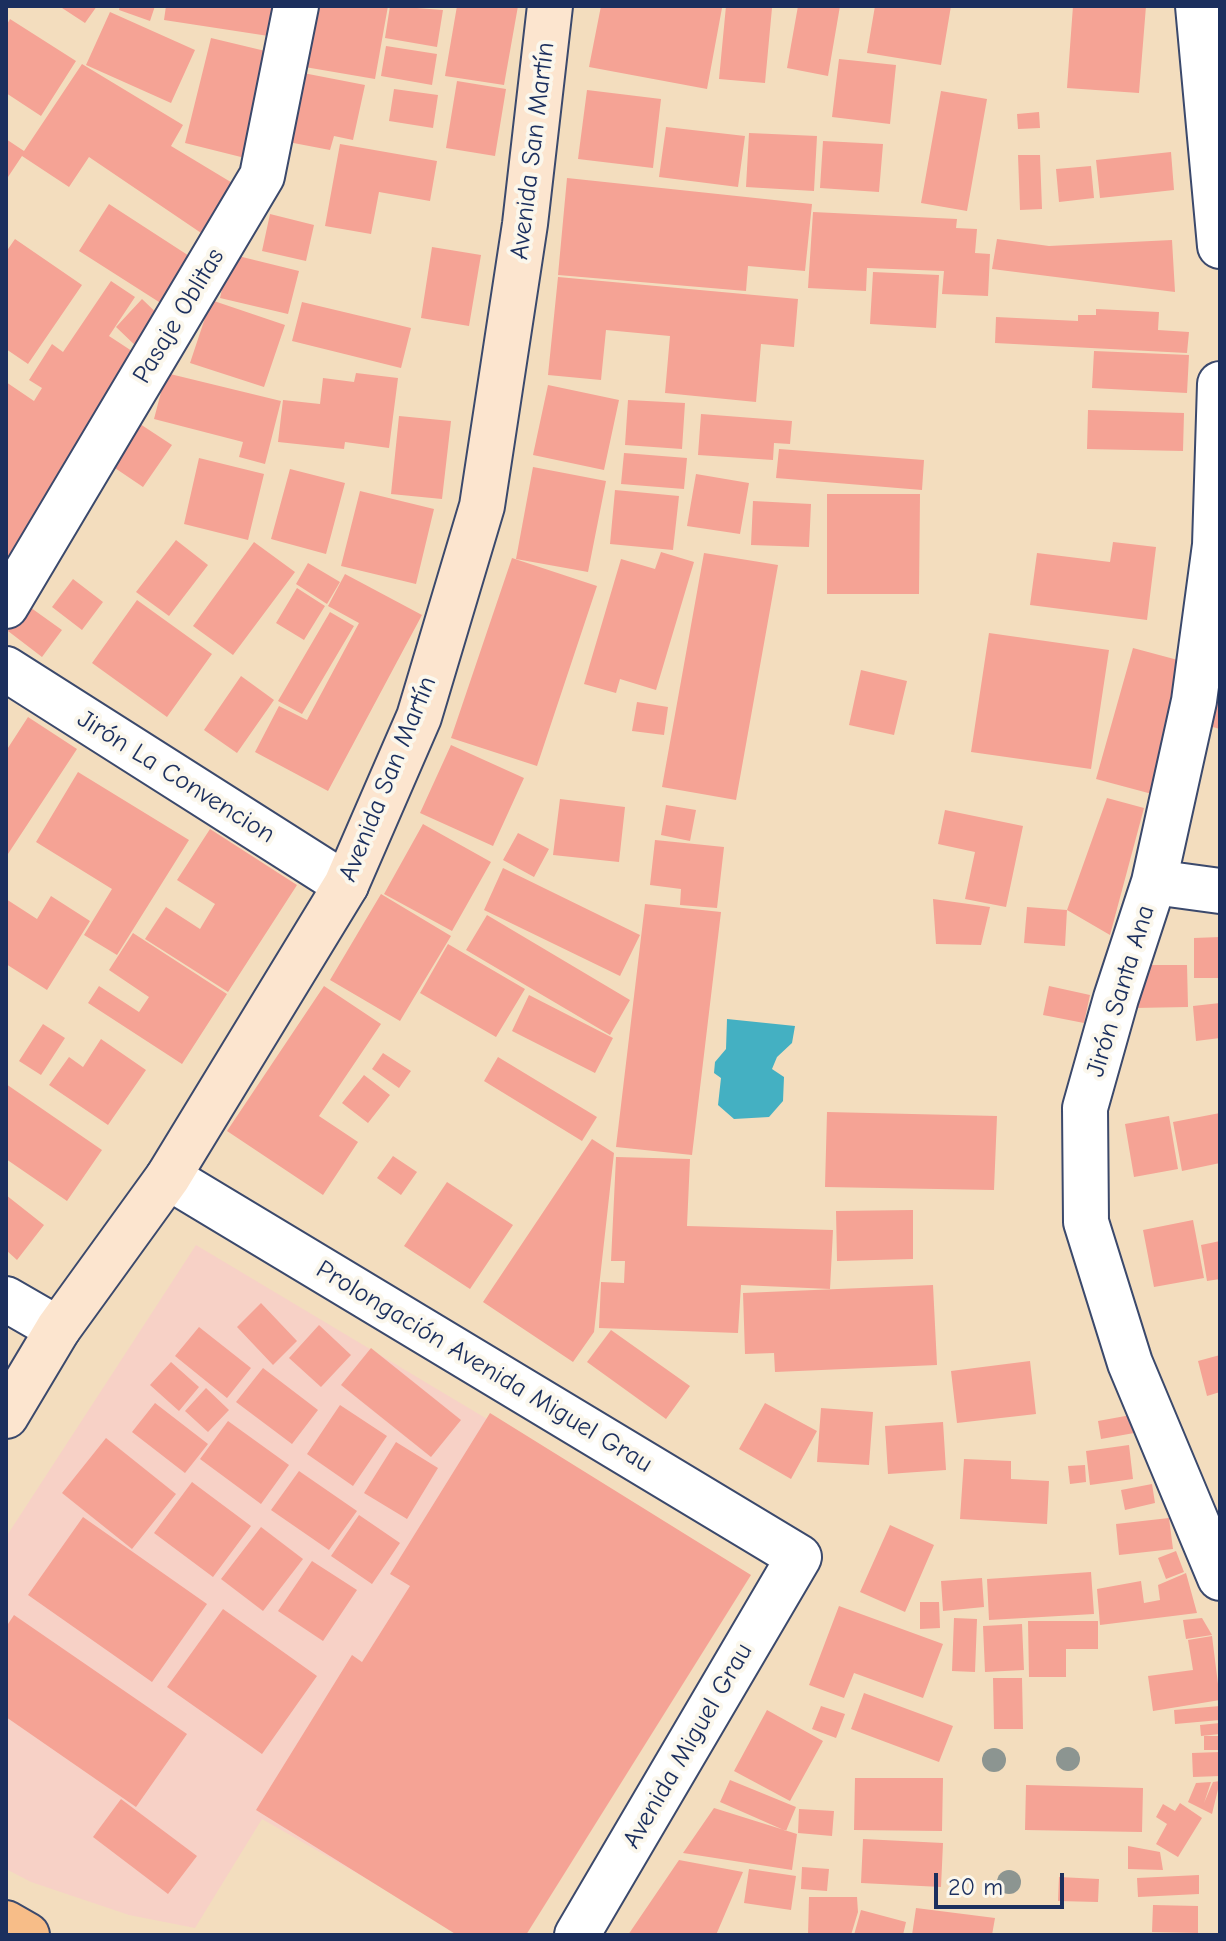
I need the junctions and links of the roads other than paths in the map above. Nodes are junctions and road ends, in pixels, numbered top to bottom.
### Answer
1 (296, 6) edge
2 (550, 6) edge
3 (1198, 6) edge
4 (1220, 246) edge
5 (1220, 384) edge
6 (6, 606) edge
7 (6, 669) edge
8 (1154, 882) junction
9 (346, 885) junction
10 (1220, 891) edge
11 (168, 1177) junction
12 (6, 1299) edge
13 (58, 1329) junction
14 (6, 1416) edge
15 (799, 1557) joint
16 (1220, 1578) edge
17 (6, 1923) edge
18 (27, 1935) edge
19 (577, 1935) edge

1 - 6 street, Pasaje Oblitas
2 - 9 main road, Avenida San Martín
3 - 4 street
5 - 8 street, Jirón Santa Ana
7 - 9 street, Jirón La Convencion
8 - 10 street
8 - 16 street, Jirón Santa Ana
9 - 11 main road, Avenida San Martín
11 - 13 main road, Avenida San Martín
11 - 15 street, Prolongación Avenida Miguel Grau
12 - 13 street
13 - 14 main road, Avenida San Martín
15 - 19 street, Avenida Miguel Grau
17 - 18 main road

